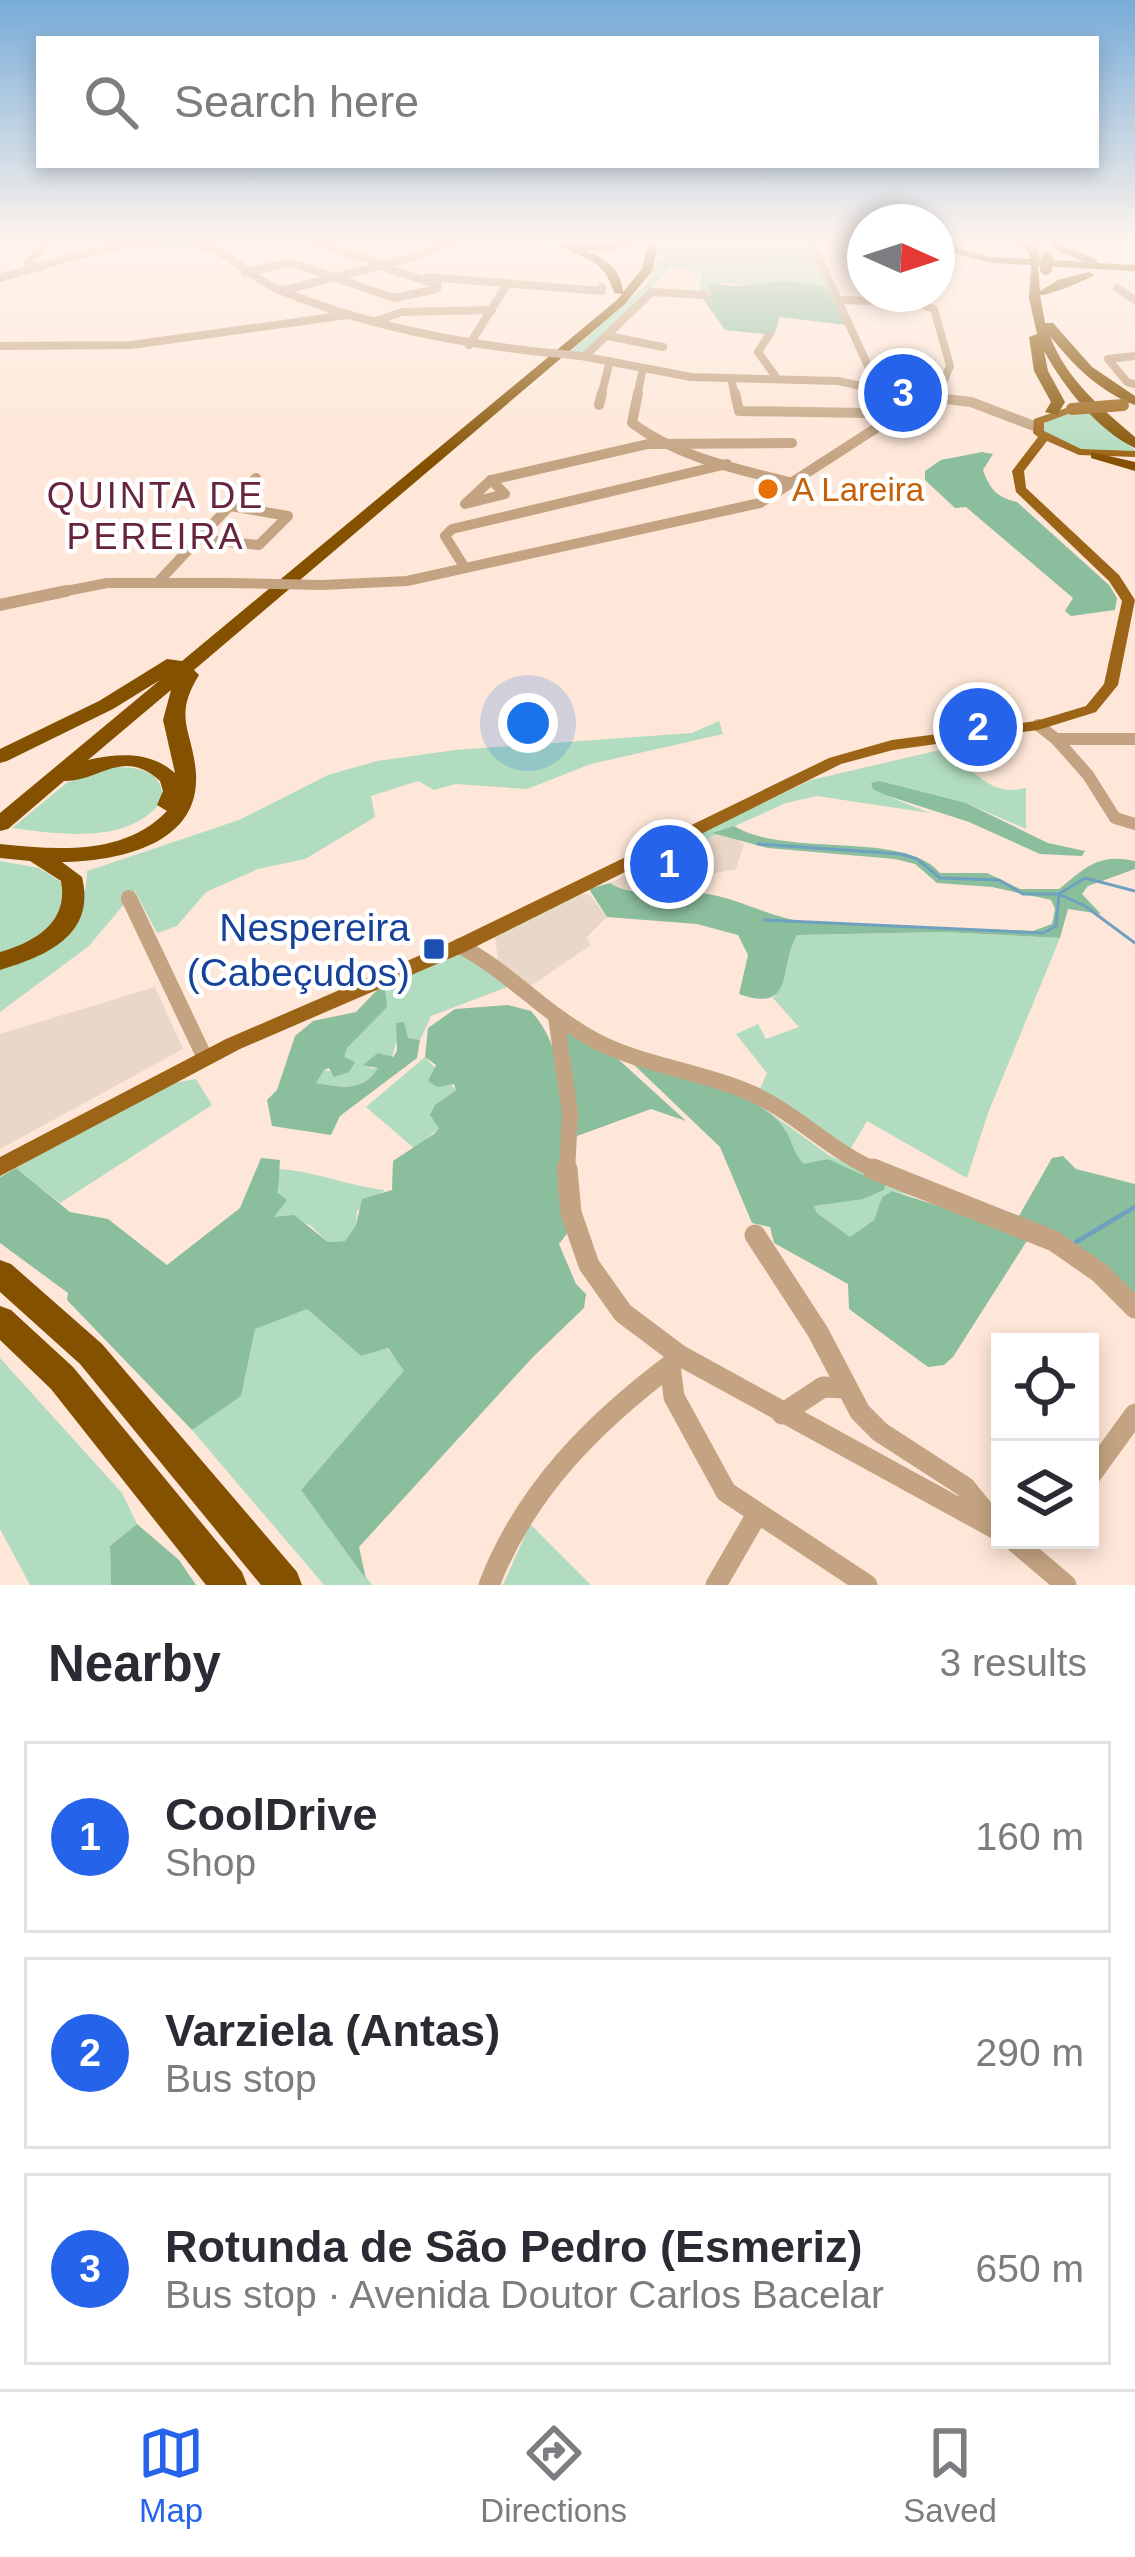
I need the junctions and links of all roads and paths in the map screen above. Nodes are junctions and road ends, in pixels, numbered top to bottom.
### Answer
1 (342, 313) edge
2 (399, 313) edge
3 (490, 313) edge
4 (592, 313) edge
5 (608, 313) edge
6 (631, 313) edge
7 (844, 313) edge
8 (935, 313) edge
9 (1042, 313) edge
10 (1043, 313) edge
11 (348, 315) junction
12 (373, 322) junction
13 (1042, 322) junction
14 (770, 335) dead end
15 (608, 336) junction
16 (469, 345) junction
17 (0, 346) edge
18 (663, 346) dead end
19 (583, 356) junction
20 (1135, 356) edge
21 (610, 361) junction
22 (644, 368) junction
23 (776, 376) junction
24 (731, 378) junction
25 (1135, 384) edge
26 (879, 390) junction
27 (930, 399) junction
28 (1131, 403) edge
29 (598, 405) dead end
30 (998, 410) junction
31 (1049, 414) junction
32 (891, 421) junction
33 (1040, 432) junction
34 (792, 443) dead end
35 (662, 445) junction
36 (694, 449) junction
37 (1072, 450) junction
38 (1132, 451) edge
39 (1096, 455) joint
40 (1024, 463) junction
41 (727, 464) junction
42 (256, 478) dead end
43 (491, 480) dead end
44 (796, 484) junction
45 (230, 506) junction
46 (198, 539) junction
47 (465, 568) junction
48 (160, 580) junction
49 (0, 605) edge
50 (216, 643) junction
51 (174, 663) junction
52 (1038, 724) junction
53 (1135, 739) edge
54 (1056, 740) junction
55 (0, 757) edge
56 (34, 796) junction
57 (0, 807) edge
58 (0, 824) edge
59 (1135, 824) edge
60 (8, 846) edge
61 (129, 898) dead end
62 (469, 941) junction
63 (0, 961) edge
64 (556, 1017) junction
65 (205, 1058) junction
66 (0, 1167) edge
67 (755, 1235) dead end
68 (0, 1273) edge
69 (1135, 1308) edge
70 (0, 1320) edge
71 (674, 1361) junction
72 (845, 1388) junction
73 (782, 1414) junction
74 (1134, 1416) edge
75 (1099, 1464) edge
76 (756, 1516) junction
77 (991, 1520) edge
78 (991, 1526) edge
79 (1030, 1549) edge
80 (230, 1585) edge
81 (284, 1585) edge
82 (489, 1585) edge
83 (716, 1585) edge
84 (867, 1585) edge
85 (1066, 1585) edge

1 - 11 street
2 - 12 street
3 - 16 street
4 - 51 highway
5 - 50 highway
6 - 15 street
7 - 26 street
8 - 27 street
9 - 13 highway
10 - 13 highway
11 - 12 street
11 - 17 street
12 - 16 street
13 - 28 highway
13 - 31 highway
13 - 38 highway
14 - 23 street
15 - 18 street
15 - 19 street
16 - 19 street, bridge
19 - 21 street
20 - 25 street
21 - 22 street
21 - 29 street
22 - 24 street
22 - 35 street
23 - 24 street
23 - 26 street
24 - 32 street
26 - 27 street
27 - 30 street
27 - 32 street
28 - 31 main road, bridge
30 - 31 street
30 - 33 street
31 - 33 main road
32 - 44 street
33 - 37 main road
33 - 40 main road
34 - 36 street
35 - 36 street
35 - 43 street
36 - 41 street
37 - 39 main road
37 - 40 main road
38 - 39 highway
40 - 52 main road
41 - 44 street
41 - 47 street
42 - 45 street
44 - 47 street
45 - 46 street
45 - 46 street
46 - 48 street
47 - 48 street, bridge
48 - 49 street
50 - 56 highway
50 - 60 highway
51 - 55 highway
51 - 57 highway
52 - 54 street
52 - 62 main road
53 - 54 street
54 - 59 street
56 - 58 highway
56 - 60 highway
60 - 63 highway
61 - 65 street
62 - 64 street
62 - 65 main road
64 - 69 street
64 - 71 street
65 - 66 main road
67 - 72 street
68 - 81 highway
70 - 80 highway
71 - 73 street
71 - 76 street
71 - 82 street
72 - 73 street
72 - 77 street
73 - 78 street
74 - 75 street
76 - 83 street
76 - 84 street
79 - 85 street

